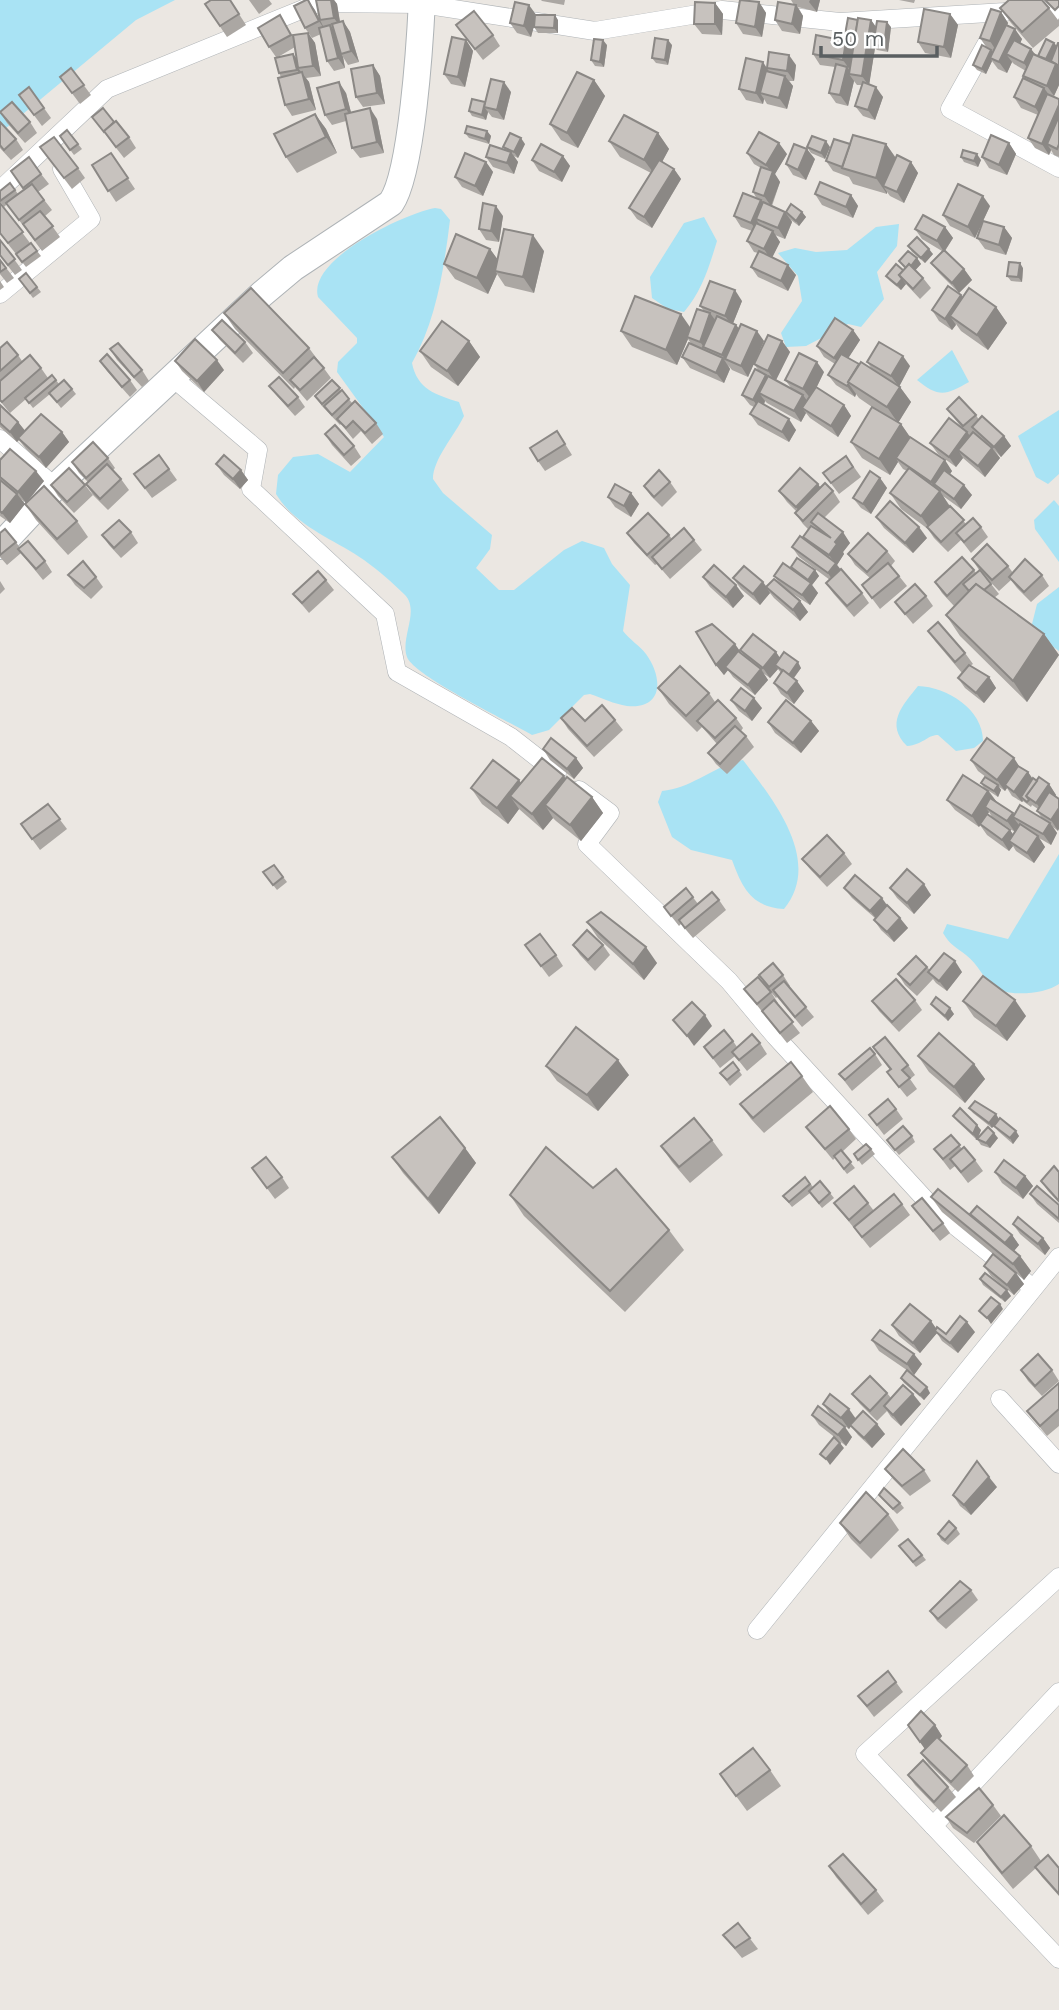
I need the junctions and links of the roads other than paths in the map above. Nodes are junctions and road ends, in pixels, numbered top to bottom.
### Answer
1 (422, 2) edge
2 (1007, 6) edge
3 (1059, 13) edge
4 (48, 145) junction
5 (1059, 168) edge
6 (0, 190) edge
7 (0, 294) edge
8 (173, 378) junction
9 (0, 439) edge
10 (55, 486) junction
11 (0, 546) edge
12 (1059, 1257) edge
13 (1033, 1288) junction
14 (1000, 1399) dead end
15 (1059, 1464) edge
16 (1059, 1577) edge
17 (757, 1630) dead end
18 (1059, 1692) edge
19 (933, 1826) junction
20 (1059, 1959) edge

1 - 2 street
1 - 4 street
1 - 8 street
2 - 3 street
2 - 5 street
4 - 6 street
4 - 7 street
8 - 10 street
8 - 13 street
9 - 10 street
10 - 11 street
12 - 13 street
13 - 17 street
14 - 15 street
16 - 19 street
18 - 19 street
19 - 20 street

